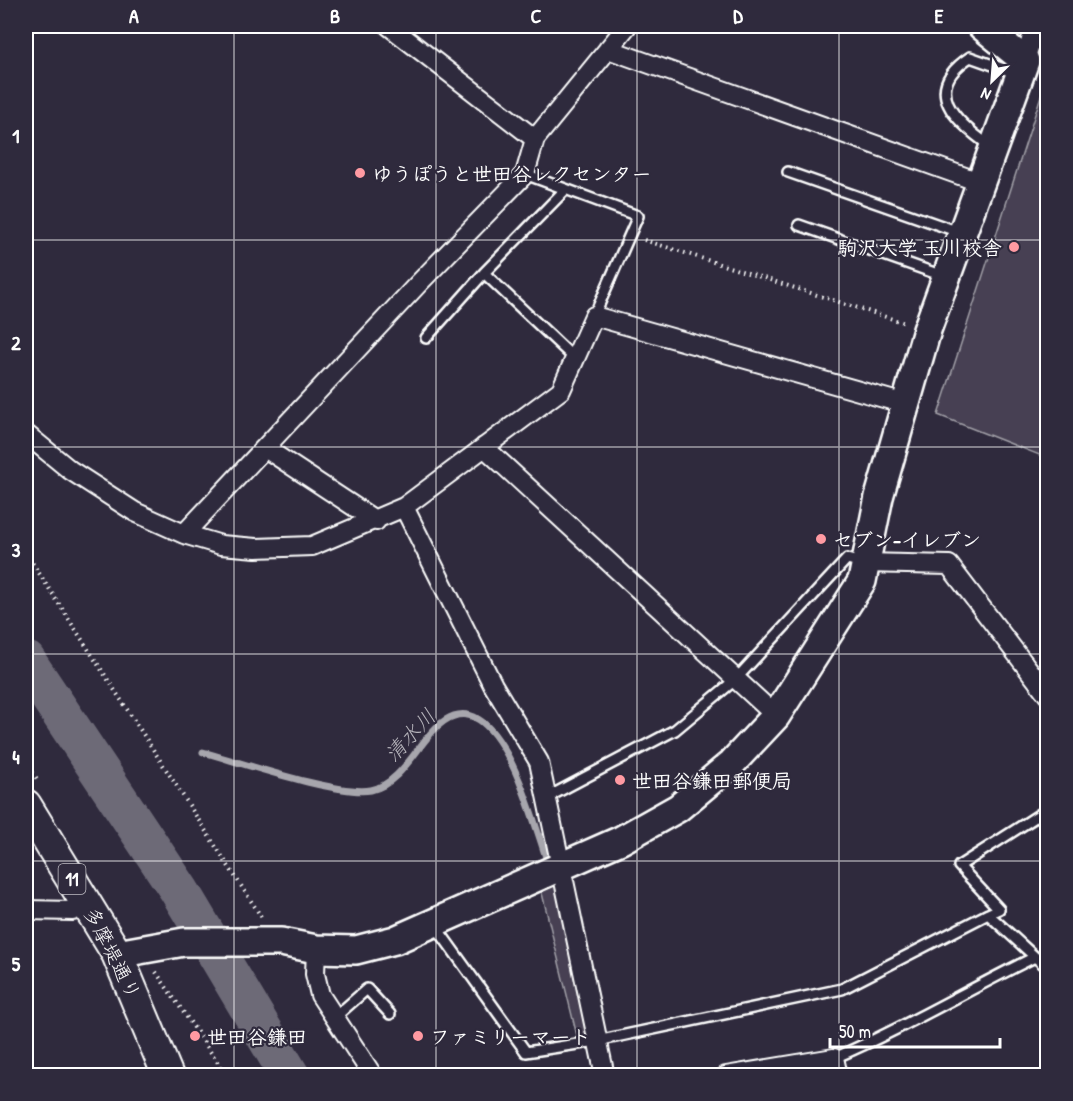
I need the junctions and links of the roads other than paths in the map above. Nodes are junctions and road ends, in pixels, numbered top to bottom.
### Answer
1 (389, 26) edge
2 (627, 26) edge
3 (982, 26) edge
4 (1035, 26) edge
5 (608, 49) junction
6 (1022, 68) junction
7 (535, 139) junction
8 (992, 147) junction
9 (788, 172) dead end
10 (525, 174) junction
11 (979, 182) junction
12 (565, 190) junction
13 (799, 225) dead end
14 (961, 233) junction
15 (484, 273) junction
16 (946, 277) junction
17 (594, 316) junction
18 (426, 338) dead end
19 (575, 359) junction
20 (905, 404) junction
21 (26, 434) edge
22 (484, 447) junction
23 (265, 448) junction
24 (404, 507) junction
25 (376, 522) junction
26 (184, 534) junction
27 (865, 563) junction
28 (736, 680) junction
29 (1047, 695) edge
30 (776, 716) junction
31 (548, 797) junction
32 (26, 805) edge
33 (1047, 809) edge
34 (562, 866) junction
35 (87, 902) junction
36 (26, 910) edge
37 (988, 914) junction
38 (433, 923) junction
39 (316, 949) junction
40 (129, 951) junction
41 (1035, 957) junction
42 (1047, 968) edge
43 (390, 1014) dead end
44 (335, 1017) junction
45 (597, 1041) junction
46 (834, 1058) junction
47 (168, 1076) edge
48 (372, 1076) edge
49 (605, 1076) edge
50 (726, 1076) edge
51 (838, 1076) edge

1 - 7 street
2 - 5 street
3 - 6 street
4 - 6 street
5 - 7 street
5 - 11 street
6 - 8 street
6 - 8 lane
7 - 10 street
8 - 11 street
9 - 14 lane
10 - 12 lane
10 - 23 street
11 - 14 street
12 - 15 lane
12 - 17 lane
13 - 16 lane
14 - 16 street
15 - 18 lane
15 - 19 lane
16 - 20 street
17 - 19 street
17 - 20 street
19 - 22 street
20 - 27 street
21 - 26 street
22 - 24 street
22 - 28 street
23 - 25 street
23 - 26 street
24 - 25 street
24 - 31 street
25 - 26 street
27 - 28 lane
27 - 29 street
27 - 30 street
28 - 30 street
28 - 31 lane
30 - 34 street
31 - 34 street
32 - 35 main road, 多摩堤通り / 11
33 - 37 lane
34 - 38 street
34 - 45 street
35 - 36 street
35 - 40 main road, 多摩堤通り / 11
37 - 41 lane
37 - 45 lane
38 - 39 street
38 - 45 lane
39 - 40 street
39 - 44 street
40 - 47 main road, 多摩堤通り / 11
41 - 42 lane
41 - 46 lane
43 - 44 lane
44 - 48 street
45 - 49 street
46 - 50 street
46 - 51 street

